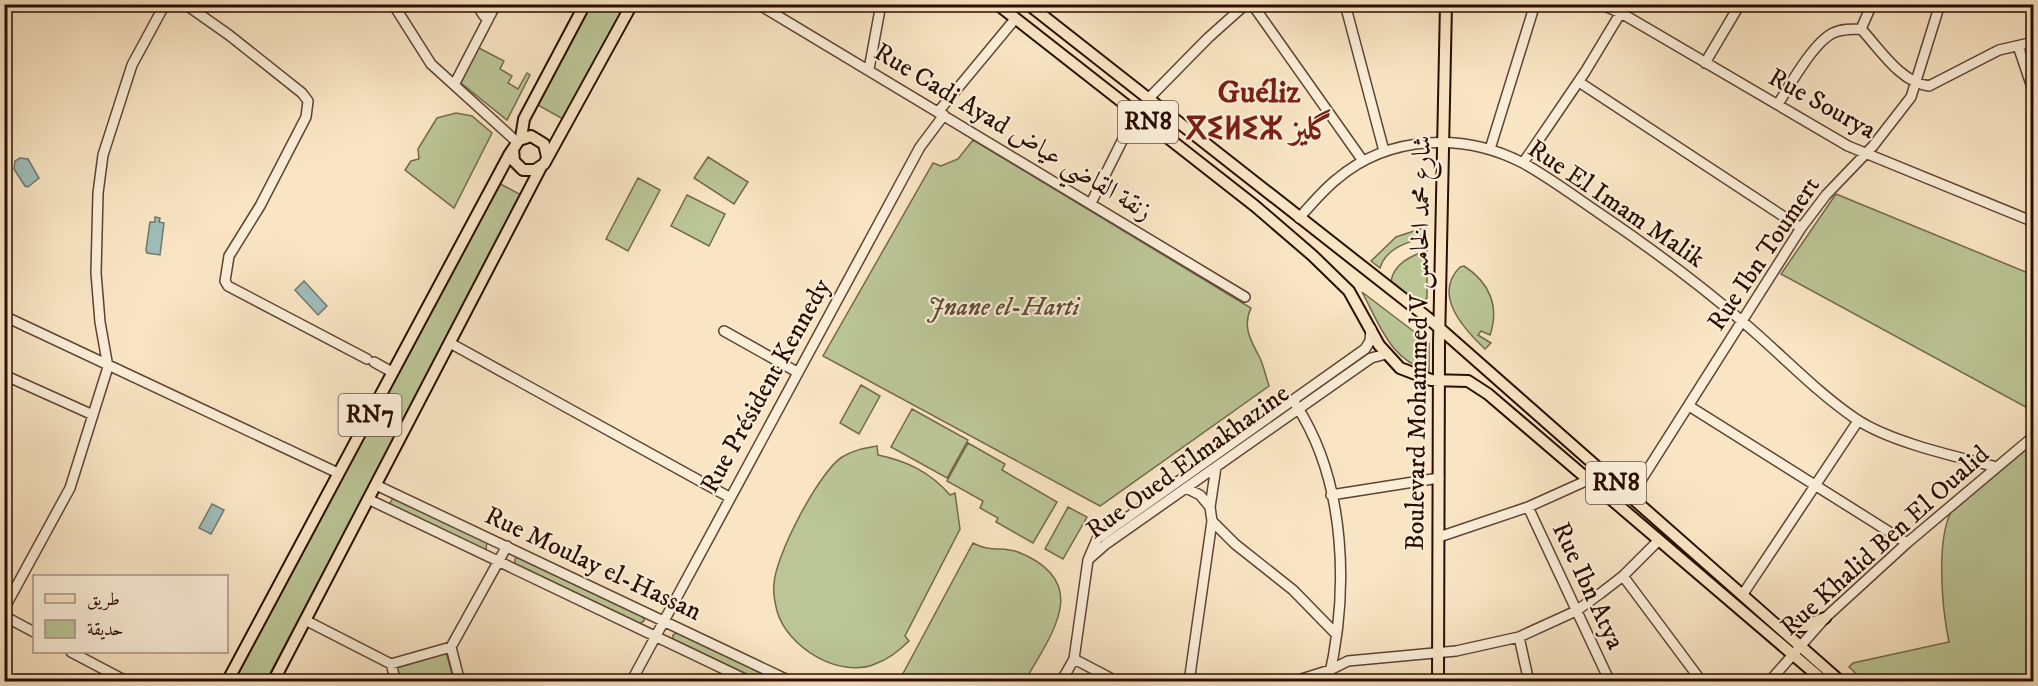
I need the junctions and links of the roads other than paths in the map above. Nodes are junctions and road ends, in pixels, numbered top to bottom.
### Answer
1 (165, 4) edge
2 (185, 4) edge
3 (393, 4) edge
4 (476, 4) edge
5 (496, 4) edge
6 (585, 4) edge
7 (632, 4) edge
8 (758, 4) edge
9 (881, 4) edge
10 (997, 4) edge
11 (1028, 4) edge
12 (1246, 4) edge
13 (1252, 4) edge
14 (1345, 4) edge
15 (1446, 4) edge
16 (1535, 4) edge
17 (1600, 4) edge
18 (1740, 4) edge
19 (1872, 4) edge
20 (1940, 4) edge
21 (1623, 9) edge
22 (491, 14) junction
23 (1015, 19) junction
24 (1861, 29) junction
25 (2034, 42) edge
26 (2018, 46) junction
27 (1705, 63) junction
28 (869, 69) junction
29 (1579, 81) junction
30 (1917, 84) junction
31 (454, 86) junction
32 (2034, 93) edge
33 (1148, 99) junction
34 (1778, 104) junction
35 (941, 113) junction
36 (1136, 113) junction
37 (517, 143) junction
38 (1444, 143) junction
39 (1490, 149) junction
40 (1383, 151) junction
41 (1866, 154) junction
42 (1363, 161) junction
43 (544, 162) junction
44 (1523, 163) junction
45 (1090, 203) junction
46 (1299, 218) junction
47 (2034, 222) edge
48 (1801, 228) junction
49 (1245, 297) dead end
50 (4, 316) edge
51 (1743, 322) junction
52 (1440, 328) junction
53 (1371, 329) junction
54 (724, 332) dead end
55 (450, 343) junction
56 (1386, 354) junction
57 (108, 367) junction
58 (392, 372) junction
59 (797, 372) junction
60 (4, 375) edge
61 (1440, 380) junction
62 (1296, 405) junction
63 (1689, 406) junction
64 (93, 415) junction
65 (1858, 421) junction
66 (2034, 436) edge
67 (1216, 467) junction
68 (1997, 467) junction
69 (338, 473) junction
70 (1439, 478) junction
71 (1588, 480) junction
72 (376, 484) junction
73 (1816, 486) junction
74 (1186, 488) junction
75 (1331, 495) junction
76 (1631, 496) junction
77 (729, 497) junction
78 (368, 499) junction
79 (1210, 507) junction
80 (1528, 507) junction
81 (1212, 521) junction
82 (1439, 537) junction
83 (1659, 540) junction
84 (1907, 543) junction
85 (507, 546) junction
86 (1088, 560) junction
87 (499, 561) junction
88 (1623, 576) junction
89 (1743, 594) junction
90 (4, 609) edge
91 (1576, 611) junction
92 (4, 616) edge
93 (1825, 618) junction
94 (305, 620) junction
95 (664, 621) junction
96 (1778, 626) junction
97 (33, 631) edge
98 (1336, 634) junction
99 (657, 636) junction
100 (1520, 637) junction
101 (451, 647) junction
102 (1797, 649) junction
103 (1438, 652) junction
104 (75, 653) edge
105 (1074, 659) junction
106 (392, 664) junction
107 (1330, 670) junction
108 (275, 680) edge
109 (128, 681) edge
110 (227, 681) edge
111 (396, 681) edge
112 (460, 681) edge
113 (632, 681) edge
114 (752, 681) edge
115 (792, 681) edge
116 (1061, 681) edge
117 (1118, 681) edge
118 (1189, 681) edge
119 (1292, 681) edge
120 (1328, 681) edge
121 (1438, 681) edge
122 (1529, 681) edge
123 (1610, 681) edge
124 (1702, 681) edge
125 (1769, 681) edge
126 (1825, 681) edge
127 (1841, 681) edge

1 - 57 street
2 - 58 street
3 - 31 street
4 - 22 street
5 - 22 street
6 - 37 main road, RN7
7 - 43 main road, RN7
8 - 28 street, Rue Cadi Ayad زنقة القاضي عياض
9 - 28 street
10 - 23 main road, RN8
11 - 33 main road, RN8
12 - 33 street
13 - 42 street
14 - 40 street
15 - 38 main road, Boulevard Mohammed V شارع محمد الخامس
16 - 39 street
17 - 21 street, Rue Sourya
18 - 27 street
19 - 24 street
20 - 30 street, Rue Ibn Toumert
21 - 27 street, Rue Sourya
21 - 29 street
22 - 31 street
23 - 35 street, Rue Président Kennedy
23 - 36 main road, RN8
24 - 30 street
24 - 34 street
25 - 26 street
26 - 30 street
26 - 32 street
27 - 34 street, Rue Sourya
28 - 35 street, Rue Cadi Ayad زنقة القاضي عياض
29 - 44 street
29 - 48 street
30 - 41 street, Rue Ibn Toumert
31 - 37 street
33 - 46 main road, RN8
34 - 41 street, Rue Sourya
35 - 45 street, Rue Cadi Ayad زنقة القاضي عياض
35 - 59 street, Rue Président Kennedy
36 - 45 street
36 - 53 main road, RN8
37 - 43 main road
37 - 43 main road
37 - 58 main road, RN7
38 - 39 street, Rue El Imam Malik
38 - 40 street, Rue El Imam Malik
38 - 52 main road, Boulevard Mohammed V شارع محمد الخامس
39 - 44 street, Rue El Imam Malik
40 - 42 street, Rue El Imam Malik
41 - 47 street, Rue Sourya
41 - 48 street, Rue Ibn Toumert
42 - 46 street, Rue El Imam Malik
43 - 55 main road, RN7
44 - 51 street, Rue El Imam Malik
45 - 49 street, Rue Cadi Ayad زنقة القاضي عياض
46 - 52 main road, RN8
48 - 51 street, Rue Ibn Toumert
50 - 57 street
51 - 63 street, Rue Ibn Toumert
51 - 65 street, Rue El Imam Malik
52 - 61 main road, Boulevard Mohammed V شارع محمد الخامس
52 - 76 main road, RN8
53 - 56 main road, RN8
53 - 62 street, Rue Oued Elmakhazine
54 - 59 street
55 - 72 main road, RN7
55 - 77 street
56 - 61 main road, RN8
56 - 62 street, Rue Oued Elmakhazine
57 - 64 street
57 - 69 street
58 - 69 main road, RN7
59 - 77 street, Rue Président Kennedy
60 - 64 street
61 - 70 main road, Boulevard Mohammed V شارع محمد الخامس
61 - 71 main road, RN8
62 - 67 street, Rue Oued Elmakhazine
62 - 75 street
62 - 86 street, Rue Oued Elmakhazine
63 - 73 street
63 - 76 street, Rue Ibn Toumert
64 - 90 street
65 - 68 street, Rue El Imam Malik
65 - 73 street
66 - 68 street, Rue Khalid Ben El Oualid
67 - 74 street, Rue Oued Elmakhazine
67 - 79 street
68 - 84 street, Rue Khalid Ben El Oualid
69 - 110 main road, RN7
70 - 75 street
70 - 82 main road, Boulevard Mohammed V شارع محمد الخامس
71 - 80 street
71 - 83 main road, RN8
72 - 78 main road, RN7
72 - 85 street, Rue Moulay el-Hassan
73 - 84 street
73 - 89 street
74 - 79 street
74 - 86 street, Rue Oued Elmakhazine
75 - 98 street
76 - 89 main road, RN8
77 - 95 street, Rue Président Kennedy
78 - 87 street, Rue Moulay el-Hassan
78 - 94 main road, RN7
79 - 81 street
80 - 82 street
80 - 91 street, Rue Ibn Atya
81 - 98 street
81 - 118 street
82 - 103 main road, Boulevard Mohammed V شارع محمد الخامس
83 - 88 street
83 - 102 main road, RN8
84 - 93 street, Rue Khalid Ben El Oualid
85 - 87 street
85 - 95 street, Rue Moulay el-Hassan
86 - 105 street
87 - 99 street, Rue Moulay el-Hassan
87 - 101 street
88 - 91 street
88 - 124 street
89 - 96 main road, RN8
91 - 100 street
91 - 123 street, Rue Ibn Atya
92 - 97 street
93 - 96 main road
93 - 102 street, Rue Khalid Ben El Oualid
94 - 106 street
94 - 108 main road, RN7
95 - 99 street, Rue Président Kennedy
95 - 115 street, Rue Moulay el-Hassan
96 - 102 main road, RN8
98 - 107 street
99 - 113 street, Rue Président Kennedy
99 - 114 street, Rue Moulay el-Hassan
100 - 103 street
100 - 122 street
101 - 106 street
101 - 112 street
102 - 125 street, Rue Khalid Ben El Oualid
102 - 126 main road, RN8
102 - 127 main road, RN8
103 - 107 street
103 - 121 main road, Boulevard Mohammed V شارع محمد الخامس
104 - 109 street
105 - 116 street
105 - 117 street
106 - 111 street
107 - 119 street
107 - 120 street

